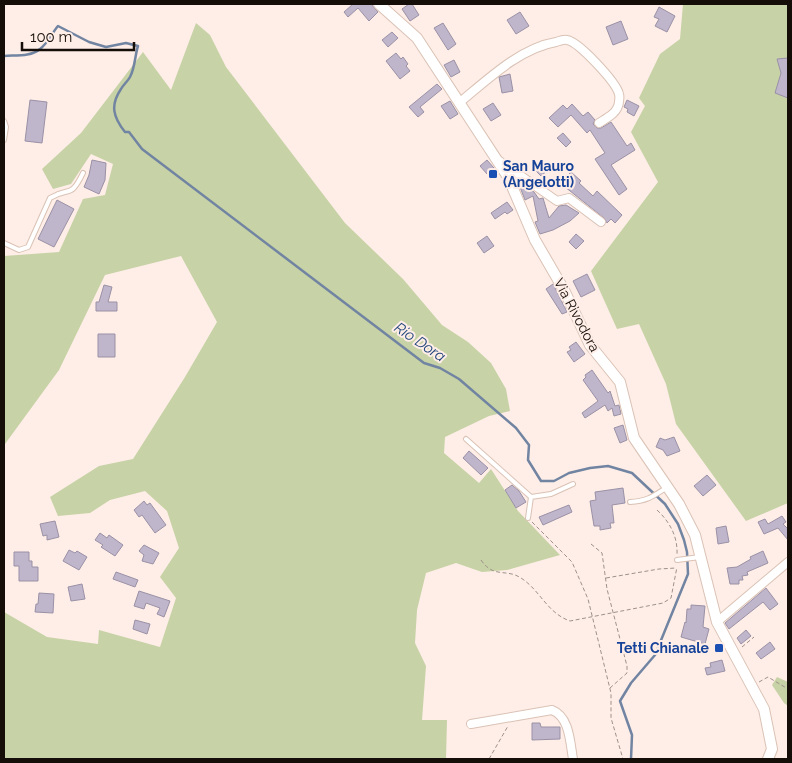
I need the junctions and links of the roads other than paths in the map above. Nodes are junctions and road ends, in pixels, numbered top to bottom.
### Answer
1 (379, 4) edge
2 (459, 103) junction
3 (4, 121) edge
4 (599, 123) dead end
5 (4, 140) edge
6 (496, 159) junction
7 (83, 173) dead end
8 (601, 222) dead end
9 (4, 243) edge
10 (466, 439) dead end
11 (573, 484) dead end
12 (664, 490) junction
13 (531, 497) junction
14 (630, 502) dead end
15 (528, 518) road end
16 (696, 558) junction
17 (677, 560) road end
18 (788, 562) edge
19 (717, 622) junction
20 (472, 724) dead end
21 (574, 759) edge
22 (768, 759) edge

1 - 2 street, Via Rivodora
2 - 4 street
2 - 6 street, Via Rivodora
3 - 5 lane
6 - 8 street
6 - 12 street, Via Rivodora
7 - 9 lane
10 - 13 lane
11 - 13 lane
12 - 14 lane
12 - 16 street, Via Rivodora
13 - 15 lane
16 - 17 lane
16 - 19 street, Via Rivodora
18 - 19 street
19 - 22 street, Via Rivodora
20 - 21 street

